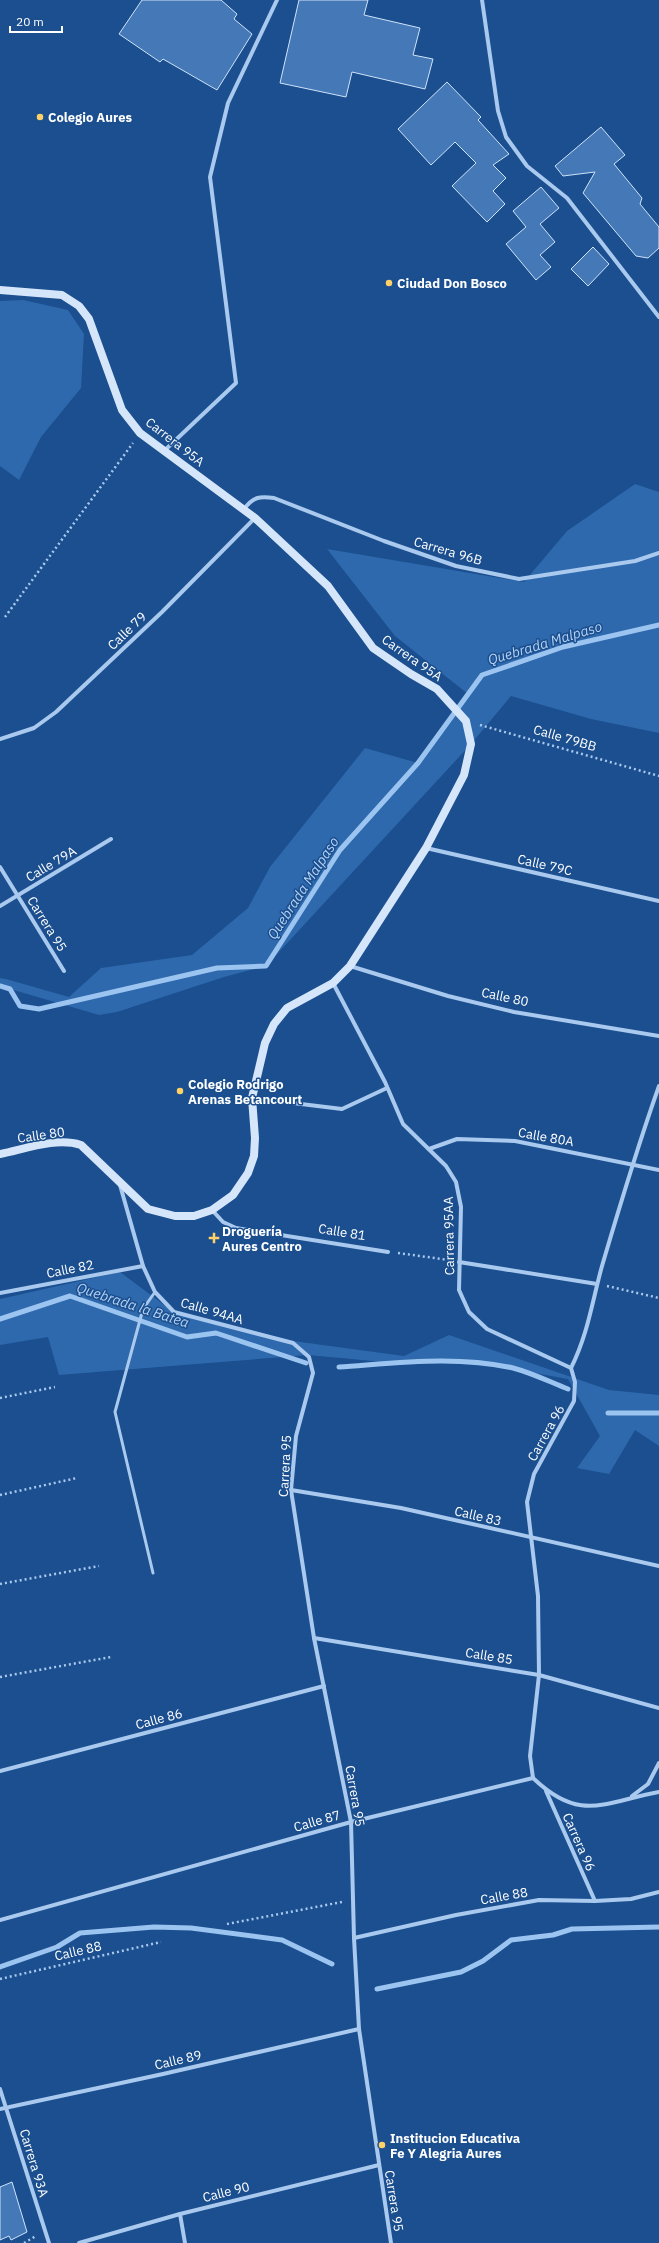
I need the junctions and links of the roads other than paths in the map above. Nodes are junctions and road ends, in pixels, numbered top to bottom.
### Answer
1 (277, 0) edge
2 (482, 0) edge
3 (0, 290) edge
4 (659, 317) edge
5 (164, 451) junction
6 (244, 509) junction
7 (256, 518) junction
8 (659, 553) edge
9 (0, 739) edge
10 (111, 839) dead end
11 (426, 848) junction
12 (0, 867) edge
13 (18, 896) junction
14 (659, 901) edge
15 (0, 906) edge
16 (350, 966) junction
17 (64, 971) dead end
18 (333, 983) junction
19 (659, 1036) edge
20 (659, 1086) edge
21 (387, 1088) junction
22 (252, 1098) junction
23 (429, 1149) junction
24 (0, 1154) edge
25 (632, 1163) junction
26 (659, 1170) edge
27 (120, 1182) junction
28 (212, 1210) junction
29 (388, 1252) road end
30 (459, 1262) junction
31 (143, 1266) junction
32 (597, 1284) junction
33 (155, 1292) junction
34 (0, 1293) edge
35 (309, 1357) joint
36 (571, 1368) junction
37 (291, 1490) junction
38 (531, 1538) junction
39 (659, 1566) edge
40 (153, 1573) dead end
41 (314, 1638) junction
42 (538, 1675) junction
43 (324, 1686) junction
44 (659, 1708) edge
45 (659, 1763) edge
46 (0, 1770) edge
47 (533, 1778) junction
48 (546, 1790) junction
49 (659, 1792) edge
50 (631, 1797) junction
51 (351, 1822) junction
52 (659, 1892) edge
53 (594, 1901) junction
54 (0, 1920) edge
55 (354, 1938) junction
56 (360, 2029) junction
57 (0, 2089) edge
58 (6, 2106) junction
59 (0, 2109) edge
60 (379, 2165) junction
61 (180, 2214) junction
62 (49, 2243) edge
63 (79, 2243) edge
64 (185, 2243) edge
65 (390, 2243) edge

1 - 5 street
2 - 4 street
3 - 5 street, Carrera 95A
5 - 6 street, Carrera 95A
6 - 7 street, Carrera 95A
6 - 8 street, Carrera 96B
7 - 9 street, Calle 79
7 - 11 street, Carrera 95A
10 - 13 street, Calle 79A
11 - 14 street, Calle 79C
11 - 16 street
12 - 13 street, Carrera 95
13 - 15 street, Calle 79A
13 - 17 street, Carrera 95
16 - 18 street
16 - 19 street, Calle 80
18 - 21 street, Carrera 95AA
18 - 22 street
20 - 25 street
21 - 22 street
21 - 23 street, Carrera 95AA
22 - 28 street
23 - 25 street, Calle 80A
23 - 30 street, Carrera 95AA
24 - 27 street, Calle 80
25 - 26 street, Calle 80A
25 - 32 street
27 - 28 street
27 - 31 street, Calle 94AA
28 - 29 street, Calle 81
30 - 32 street
30 - 36 street, Carrera 95AA
31 - 33 street, Calle 94AA
31 - 34 street, Calle 82
32 - 36 street
33 - 35 street, Calle 94AA
33 - 40 lane
35 - 37 street, Carrera 95
36 - 38 street, Carrera 96
37 - 38 street, Calle 83
37 - 41 street, Carrera 95
38 - 39 street, Calle 83
38 - 42 street, Carrera 96
41 - 42 street, Calle 85
41 - 43 street, Carrera 95
42 - 44 street, Calle 85
42 - 47 street, Carrera 96
43 - 46 street, Calle 86
43 - 51 street, Carrera 95
45 - 50 street
47 - 48 street
47 - 51 street, Calle 87
48 - 50 street
48 - 53 street, Carrera 96
49 - 50 street
51 - 54 street, Calle 87
51 - 55 street, Carrera 95
52 - 53 street, Calle 88
53 - 55 street, Calle 88
55 - 56 street, Carrera 95
56 - 58 street, Calle 89
56 - 60 street, Carrera 95
57 - 58 street, Carrera 93A
58 - 59 street, Calle 89
58 - 62 street, Carrera 93A
60 - 61 street, Calle 90
60 - 65 street, Carrera 95
61 - 63 street, Calle 90
61 - 64 street

